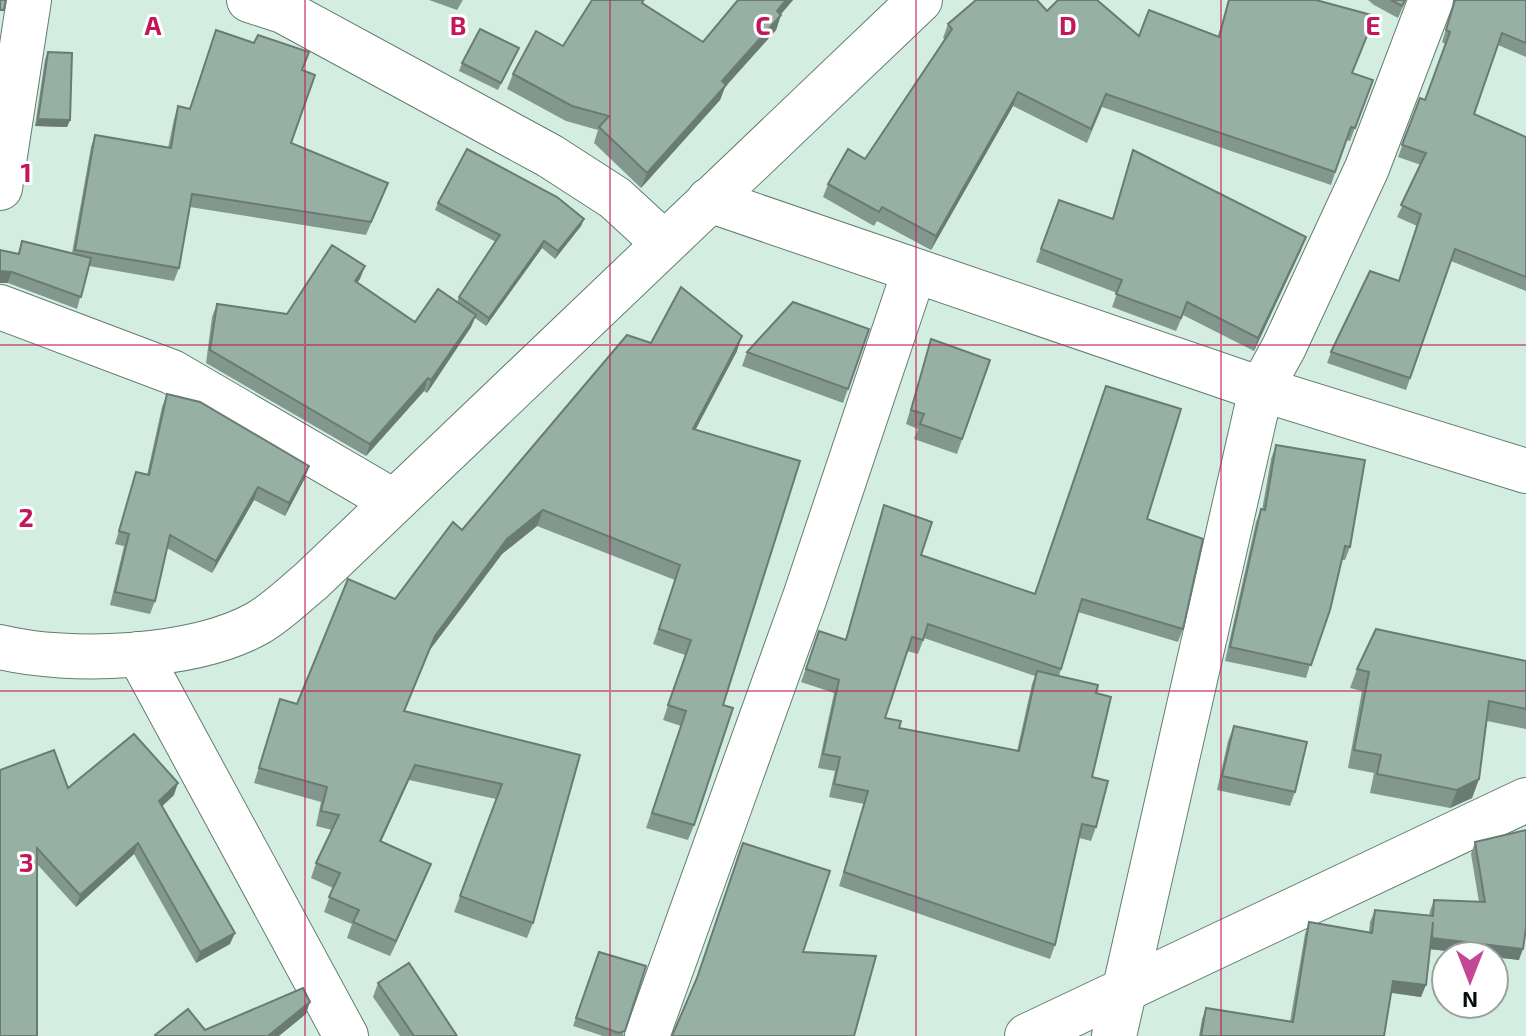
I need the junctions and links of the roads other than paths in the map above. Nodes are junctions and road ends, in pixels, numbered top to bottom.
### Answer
1 (29, 0) edge
2 (249, 0) edge
3 (920, 0) edge
4 (1431, 0) edge
5 (0, 188) edge
6 (709, 200) junction
7 (664, 243) junction
8 (914, 272) junction
9 (0, 307) edge
10 (1261, 389) junction
11 (1526, 471) edge
12 (393, 501) junction
13 (0, 647) edge
14 (139, 654) junction
15 (1526, 800) edge
16 (1123, 992) junction
17 (346, 1036) edge
18 (647, 1036) edge
19 (1027, 1036) edge
20 (1114, 1036) edge

1 - 5 street
2 - 7 street
3 - 6 street
4 - 10 street
6 - 7 street
6 - 8 street
7 - 12 street
8 - 10 street
8 - 18 street
9 - 12 street
10 - 11 street
10 - 16 street
12 - 14 street
13 - 14 street
14 - 17 street
15 - 16 street
16 - 19 street
16 - 20 street

